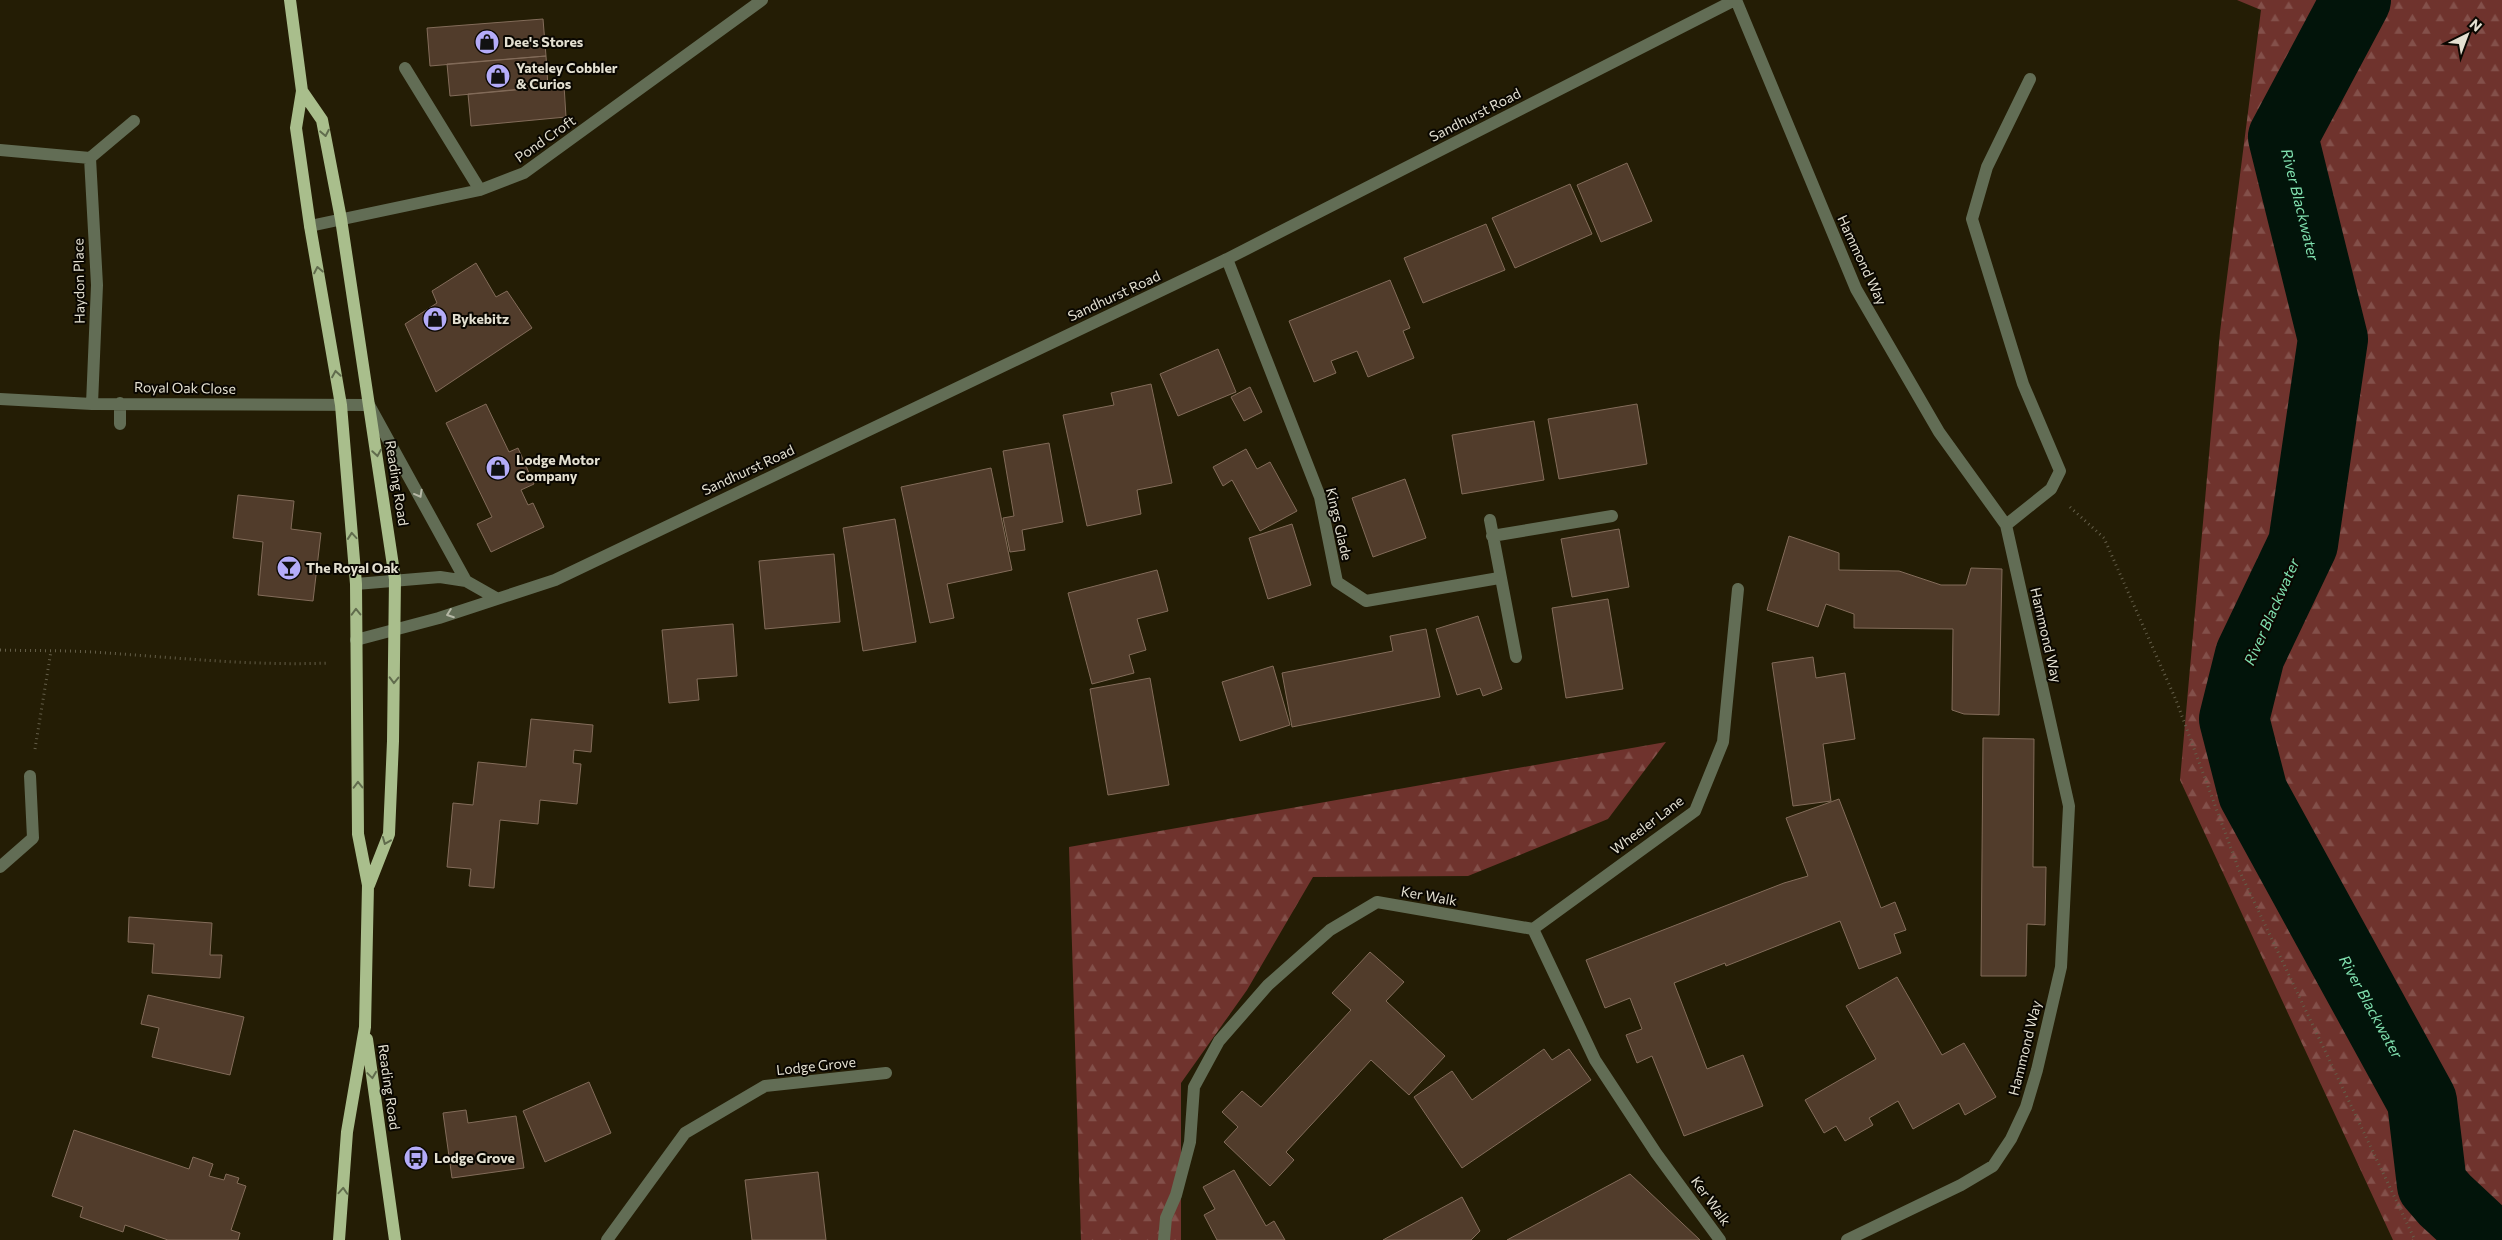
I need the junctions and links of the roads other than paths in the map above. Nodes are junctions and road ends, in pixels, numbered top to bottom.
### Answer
1 (290, 0) edge
2 (762, 0) edge
3 (1736, 0) edge
4 (405, 68) dead end
5 (2030, 79) dead end
6 (302, 91) junction
7 (134, 121) dead end
8 (0, 150) edge
9 (90, 158) junction
10 (480, 190) junction
11 (341, 219) junction
12 (310, 226) junction
13 (1227, 259) junction
14 (0, 399) edge
15 (120, 403) junction
16 (92, 404) junction
17 (341, 405) junction
18 (370, 405) junction
19 (120, 424) dead end
20 (1612, 516) dead end
21 (1490, 520) dead end
22 (2006, 525) junction
23 (1492, 536) junction
24 (1500, 578) junction
25 (395, 579) junction
26 (466, 582) junction
27 (356, 584) junction
28 (1738, 589) dead end
29 (496, 598) junction
30 (395, 631) junction
31 (356, 640) junction
32 (1516, 657) dead end
33 (30, 776) road end
34 (0, 867) edge
35 (368, 885) junction
36 (1533, 929) junction
37 (366, 1027) junction
38 (886, 1073) dead end
39 (339, 1240) edge
40 (395, 1240) edge
41 (607, 1240) edge
42 (1164, 1240) edge
43 (1720, 1240) edge
44 (1847, 1240) edge

1 - 6 main road, Reading Road
2 - 10 street, Pond Croft
3 - 13 street, Sandhurst Road
3 - 22 street, Hammond Way
4 - 10 street
5 - 22 street
6 -> 11 main road, Reading Road
6 - 12 main road, Reading Road
7 - 9 street
8 - 9 street
9 - 16 street, Haydon Place
10 - 11 street, Pond Croft
11 - 12 street, Pond Croft
11 - 18 main road, Reading Road
17 -> 12 main road, Reading Road
13 - 24 street, Kings Glade
13 - 29 street, Sandhurst Road
14 - 16 street, Royal Oak Close
15 - 16 street, Royal Oak Close
15 - 17 street, Royal Oak Close
15 - 19 street
17 - 18 street, Royal Oak Close
27 -> 17 main road, Reading Road
18 -> 25 main road, Reading Road
18 -> 26 street
20 - 23 street
21 - 23 street
22 - 44 street, Hammond Way
23 - 24 street
24 - 32 street
25 - 26 street
25 - 27 street
25 - 30 main road, Reading Road
26 - 29 street
31 -> 27 main road, Reading Road
28 - 36 street, Wheeler Lane
29 -> 30 street, Sandhurst Road
30 - 31 street, Sandhurst Road
30 -> 35 main road, Reading Road
35 -> 31 main road, Reading Road
33 - 34 street
35 - 37 main road, Reading Road
36 - 42 street, Ker Walk
36 - 43 street, Ker Walk
39 -> 37 main road, Reading Road
37 -> 40 main road, Reading Road
38 - 41 street, Lodge Grove

